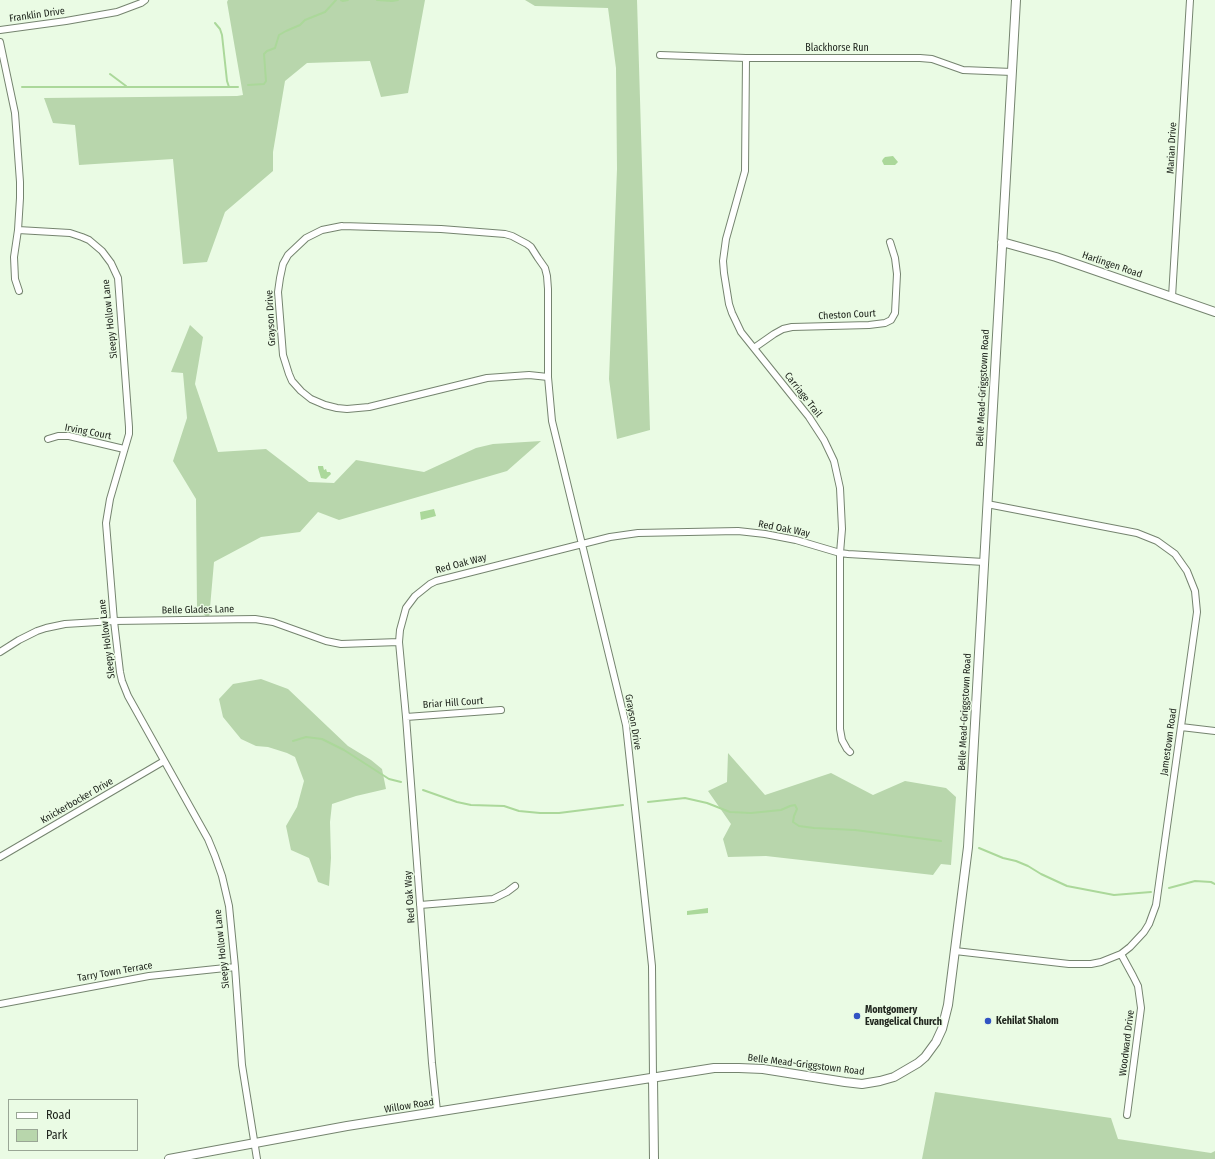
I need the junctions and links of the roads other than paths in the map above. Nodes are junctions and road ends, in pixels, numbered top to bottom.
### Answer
1 (145, 0) edge
2 (1016, 0) edge
3 (1190, 0) edge
4 (0, 30) edge
5 (0, 42) edge
6 (660, 55) dead end
7 (746, 58) junction
8 (1012, 72) junction
9 (18, 230) junction
10 (890, 242) dead end
11 (1002, 242) junction
12 (18, 291) dead end
13 (1172, 296) junction
14 (1215, 312) edge
15 (754, 348) junction
16 (548, 377) junction
17 (48, 439) dead end
18 (124, 449) junction
19 (987, 504) junction
20 (581, 544) junction
21 (840, 553) junction
22 (984, 562) junction
23 (114, 621) junction
24 (399, 642) junction
25 (0, 652) edge
26 (501, 710) dead end
27 (406, 717) junction
28 (1181, 727) junction
29 (1215, 731) edge
30 (850, 752) dead end
31 (164, 761) junction
32 (0, 857) edge
33 (515, 886) dead end
34 (420, 905) junction
35 (955, 950) junction
36 (1121, 954) junction
37 (235, 967) junction
38 (0, 1004) edge
39 (653, 1078) junction
40 (437, 1111) junction
41 (1127, 1115) dead end
42 (253, 1143) junction
43 (169, 1159) edge
44 (256, 1159) edge
45 (654, 1159) edge

1 - 4 street, Franklin Drive
2 - 8 street, Belle Mead-Griggstown Road
3 - 13 street, Marian Drive
5 - 9 street
6 - 7 street, Blackhorse Run
7 - 8 street, Blackhorse Run
7 - 15 street, Carriage Trail
8 - 11 street, Belle Mead-Griggstown Road
9 - 12 street
9 - 18 street, Sleepy Hollow Lane
10 - 15 street, Cheston Court
11 - 13 street, Harlingen Road
11 - 19 street, Belle Mead-Griggstown Road
13 - 14 street, Harlingen Road
15 - 21 street, Carriage Trail
16 - 16 street, Grayson Drive
16 - 20 street, Grayson Drive
17 - 18 street, Irving Court
18 - 23 street, Sleepy Hollow Lane
19 - 22 street, Belle Mead-Griggstown Road
19 - 28 street, Jamestown Road
20 - 21 street, Red Oak Way
20 - 24 street, Red Oak Way
20 - 39 street, Grayson Drive
21 - 22 street, Red Oak Way
21 - 30 street, Carriage Trail
22 - 35 street, Belle Mead-Griggstown Road
23 - 24 street, Belle Glades Lane
23 - 25 street, Belle Glades Lane
23 - 31 street, Sleepy Hollow Lane
24 - 27 street, Red Oak Way
26 - 27 street, Briar Hill Court
27 - 34 street, Red Oak Way
28 - 29 street
28 - 36 street, Jamestown Road
31 - 32 street, Knickerbocker Drive
31 - 37 street, Sleepy Hollow Lane
33 - 34 street
34 - 40 street, Red Oak Way
35 - 36 street, Jamestown Road
35 - 39 street, Belle Mead-Griggstown Road
36 - 41 street, Woodward Drive
37 - 38 street, Tarry Town Terrace
37 - 42 street, Sleepy Hollow Lane
39 - 40 street, Willow Road
39 - 45 street
40 - 42 street, Willow Road
42 - 43 street, Willow Road
42 - 44 street, Sleepy Hollow Lane

